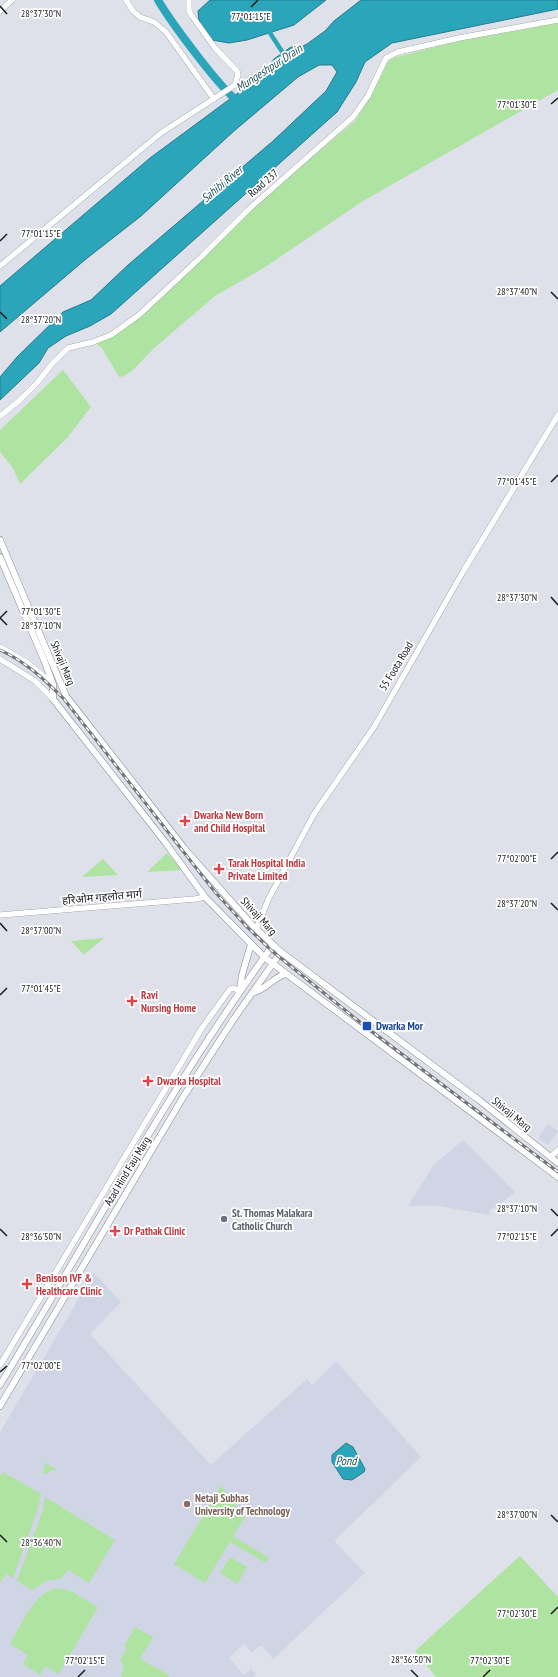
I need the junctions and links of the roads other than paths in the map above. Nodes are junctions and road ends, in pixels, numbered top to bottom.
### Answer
1 (12, 0) edge
2 (126, 0) edge
3 (189, 0) edge
4 (0, 11) edge
5 (558, 20) edge
6 (214, 99) junction
7 (0, 266) edge
8 (558, 415) edge
9 (0, 416) edge
10 (0, 540) edge
11 (2, 555) edge
12 (0, 647) edge
13 (0, 659) edge
14 (53, 684) junction
15 (66, 696) junction
16 (53, 699) junction
17 (62, 708) junction
18 (205, 897) junction
19 (0, 915) edge
20 (256, 929) junction
21 (251, 944) junction
22 (273, 945) junction
23 (281, 952) junction
24 (264, 957) junction
25 (272, 964) junction
26 (286, 974) junction
27 (240, 991) junction
28 (252, 993) junction
29 (502, 1119) junction
30 (513, 1128) junction
31 (496, 1130) junction
32 (508, 1139) junction
33 (558, 1150) edge
34 (550, 1157) junction
35 (558, 1163) edge
36 (558, 1177) edge
37 (0, 1365) edge
38 (0, 1385) edge
39 (0, 1406) edge

1 - 4 street
2 - 6 street
3 - 6 street
5 - 9 street, Road 237
6 - 7 street
8 - 20 street, 55 Foota Road
10 - 11 main road, Shivaji Marg
11 - 14 main road, Shivaji Marg
11 - 15 main road, Shivaji Marg
12 - 14 street
13 - 16 street
14 - 15 main road
14 - 16 main road, Shivaji Marg
15 - 17 main road
15 - 20 main road, Shivaji Marg
16 - 17 main road, Shivaji Marg
17 - 18 main road, Shivaji Marg
18 - 19 street, हरिओम गहलोत मार्ग
18 - 21 main road, Shivaji Marg
20 - 22 main road, Shivaji Marg
21 - 24 main road, Shivaji Marg
21 - 27 main road
22 - 23 main road, Shivaji Marg
22 - 24 main road, Azad Hind Fauj Marg
23 - 25 main road, Azad Hind Fauj Marg
23 - 29 main road, Shivaji Marg
24 - 25 main road, Shivaji Marg
24 - 27 main road, Azad Hind Fauj Marg
25 - 26 main road, Shivaji Marg
25 - 28 main road, Azad Hind Fauj Marg
26 - 28 main road
26 - 31 main road, Shivaji Marg
27 - 37 street
27 - 38 main road, Azad Hind Fauj Marg
28 - 39 main road, Azad Hind Fauj Marg
29 - 30 main road, Shivaji Marg
29 - 31 main road
30 - 32 main road
30 - 34 main road, Shivaji Marg
31 - 32 main road, Shivaji Marg
32 - 36 main road, Shivaji Marg
33 - 34 street
34 - 35 main road, Shivaji Marg

